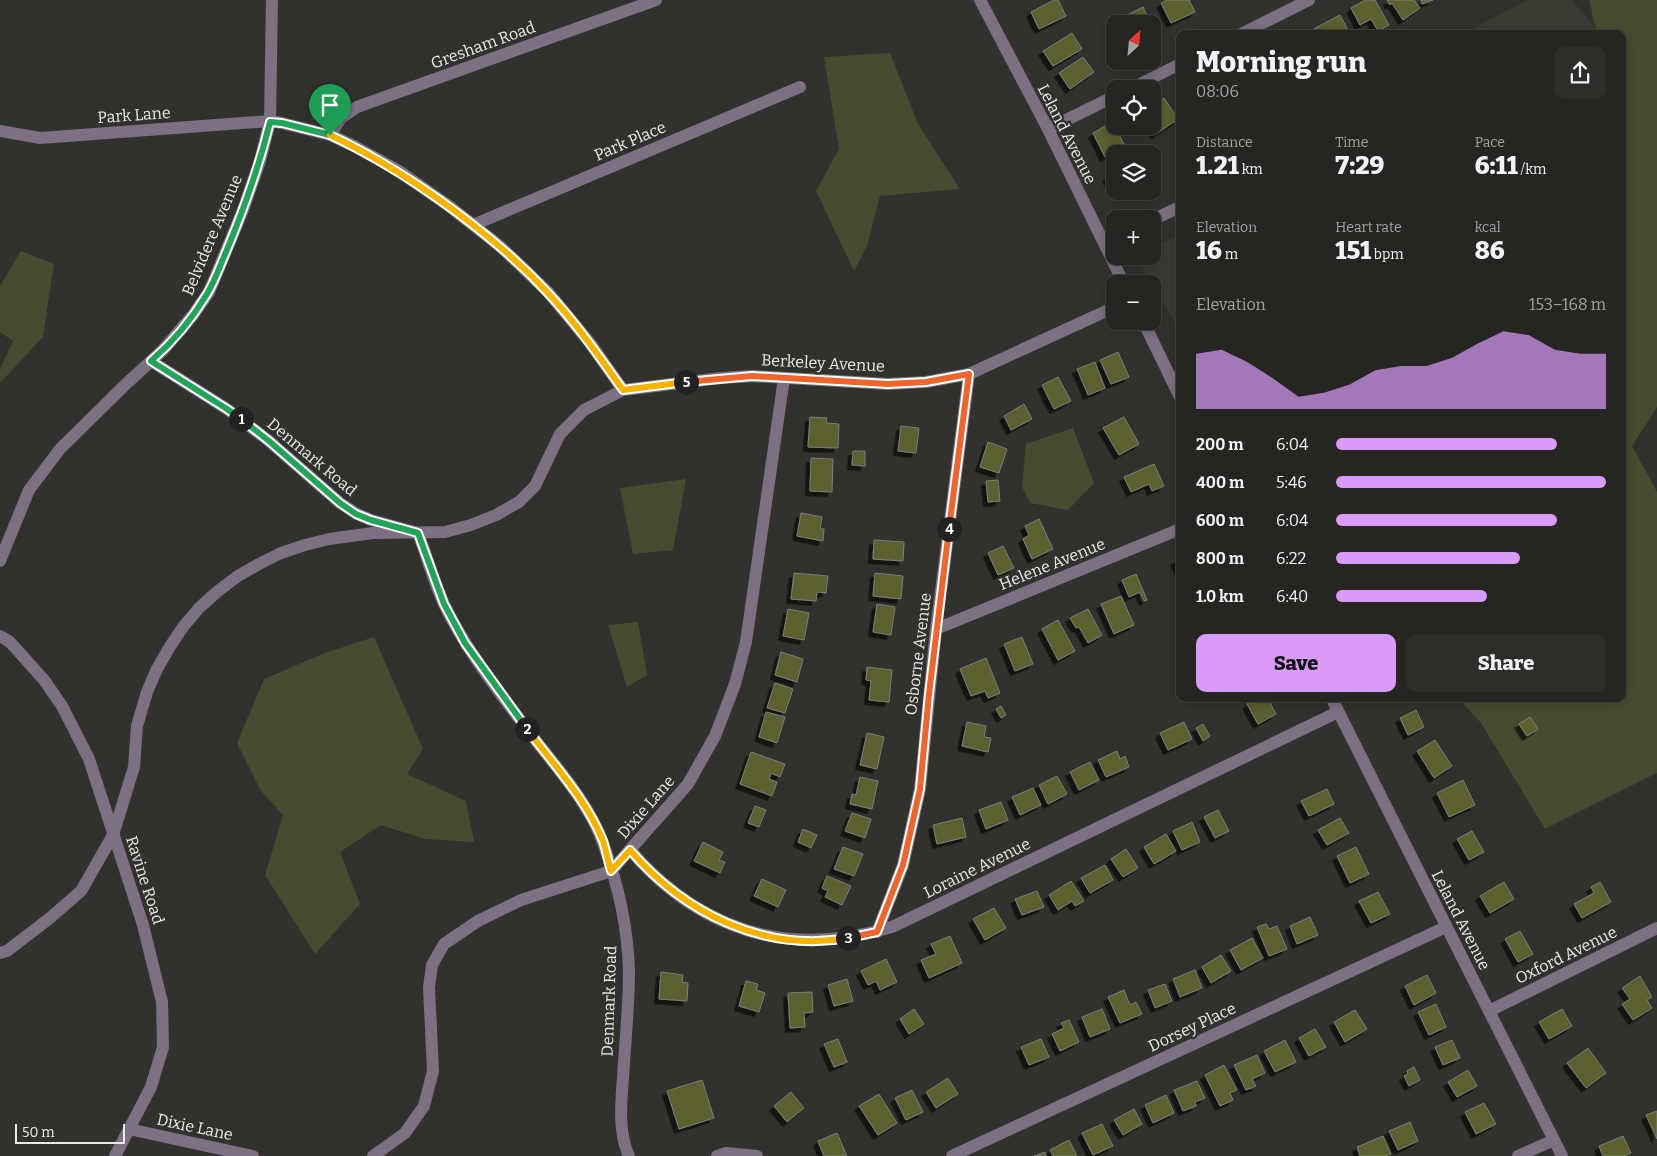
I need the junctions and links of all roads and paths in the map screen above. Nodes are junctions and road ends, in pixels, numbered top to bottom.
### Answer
1 (272, 0) edge
2 (656, 0) edge
3 (980, 0) edge
4 (1309, 0) edge
5 (1249, 30) edge
6 (1176, 66) edge
7 (1148, 80) edge
8 (800, 87) dead end
9 (1106, 101) edge
10 (270, 122) junction
11 (1048, 130) junction
12 (0, 131) edge
13 (330, 135) junction
14 (1176, 209) edge
15 (1161, 216) edge
16 (473, 225) junction
17 (1106, 234) edge
18 (1106, 311) edge
19 (1147, 330) edge
20 (151, 361) junction
21 (969, 374) junction
22 (784, 378) junction
23 (1176, 389) edge
24 (623, 390) junction
25 (1176, 531) edge
26 (418, 533) junction
27 (0, 561) edge
28 (936, 629) junction
29 (0, 636) edge
30 (1333, 702) edge
31 (1338, 712) junction
32 (114, 836) junction
33 (630, 850) junction
34 (611, 871) junction
35 (1446, 927) junction
36 (1657, 928) edge
37 (877, 932) junction
38 (0, 953) edge
39 (1489, 1011) junction
40 (129, 1129) junction
41 (1554, 1140) junction
42 (115, 1156) edge
43 (253, 1156) edge
44 (373, 1156) edge
45 (629, 1156) edge
46 (717, 1156) edge
47 (757, 1156) edge
48 (952, 1156) edge
49 (1518, 1156) edge
50 (1562, 1156) edge

1 - 10 street, Belvidere Avenue
2 - 13 street, Gresham Road
3 - 11 street, Leland Avenue
4 - 5 street
6 - 7 street
8 - 16 street, Park Place
9 - 11 street
10 - 12 street, Park Lane
10 - 13 street, Park Lane
10 - 20 street, Belvidere Avenue
11 - 17 street, Leland Avenue
13 - 16 street, Park Lane
14 - 15 street
16 - 24 street, Park Lane
18 - 21 street, Berkeley Avenue
19 - 23 street
20 - 26 street, Denmark Road
20 - 27 street, Belvidere Avenue
21 - 22 street, Berkeley Avenue
21 - 28 street, Osborne Avenue
22 - 24 street, Berkeley Avenue
22 - 33 street, Dixie Lane
24 - 26 street, Berkeley Avenue
25 - 28 street, Helene Avenue
26 - 32 street, Berkeley Avenue
26 - 34 street, Denmark Road
28 - 37 street, Osborne Avenue
29 - 32 street, Ravine Road
30 - 31 street, Leland Avenue
31 - 35 street, Leland Avenue
31 - 37 street, Loraine Avenue
32 - 38 street, Berkeley Avenue
32 - 40 street, Ravine Road
33 - 34 street, Dixie Lane
33 - 37 street, Loraine Avenue
34 - 44 street
34 - 45 street, Denmark Road
35 - 39 street, Leland Avenue
35 - 48 street, Dorsey Place
36 - 39 street, Oxford Avenue
39 - 41 street, Leland Avenue
40 - 42 street, Ravine Road
40 - 43 street, Dixie Lane
41 - 49 street
41 - 50 street, Leland Avenue
46 - 47 street

